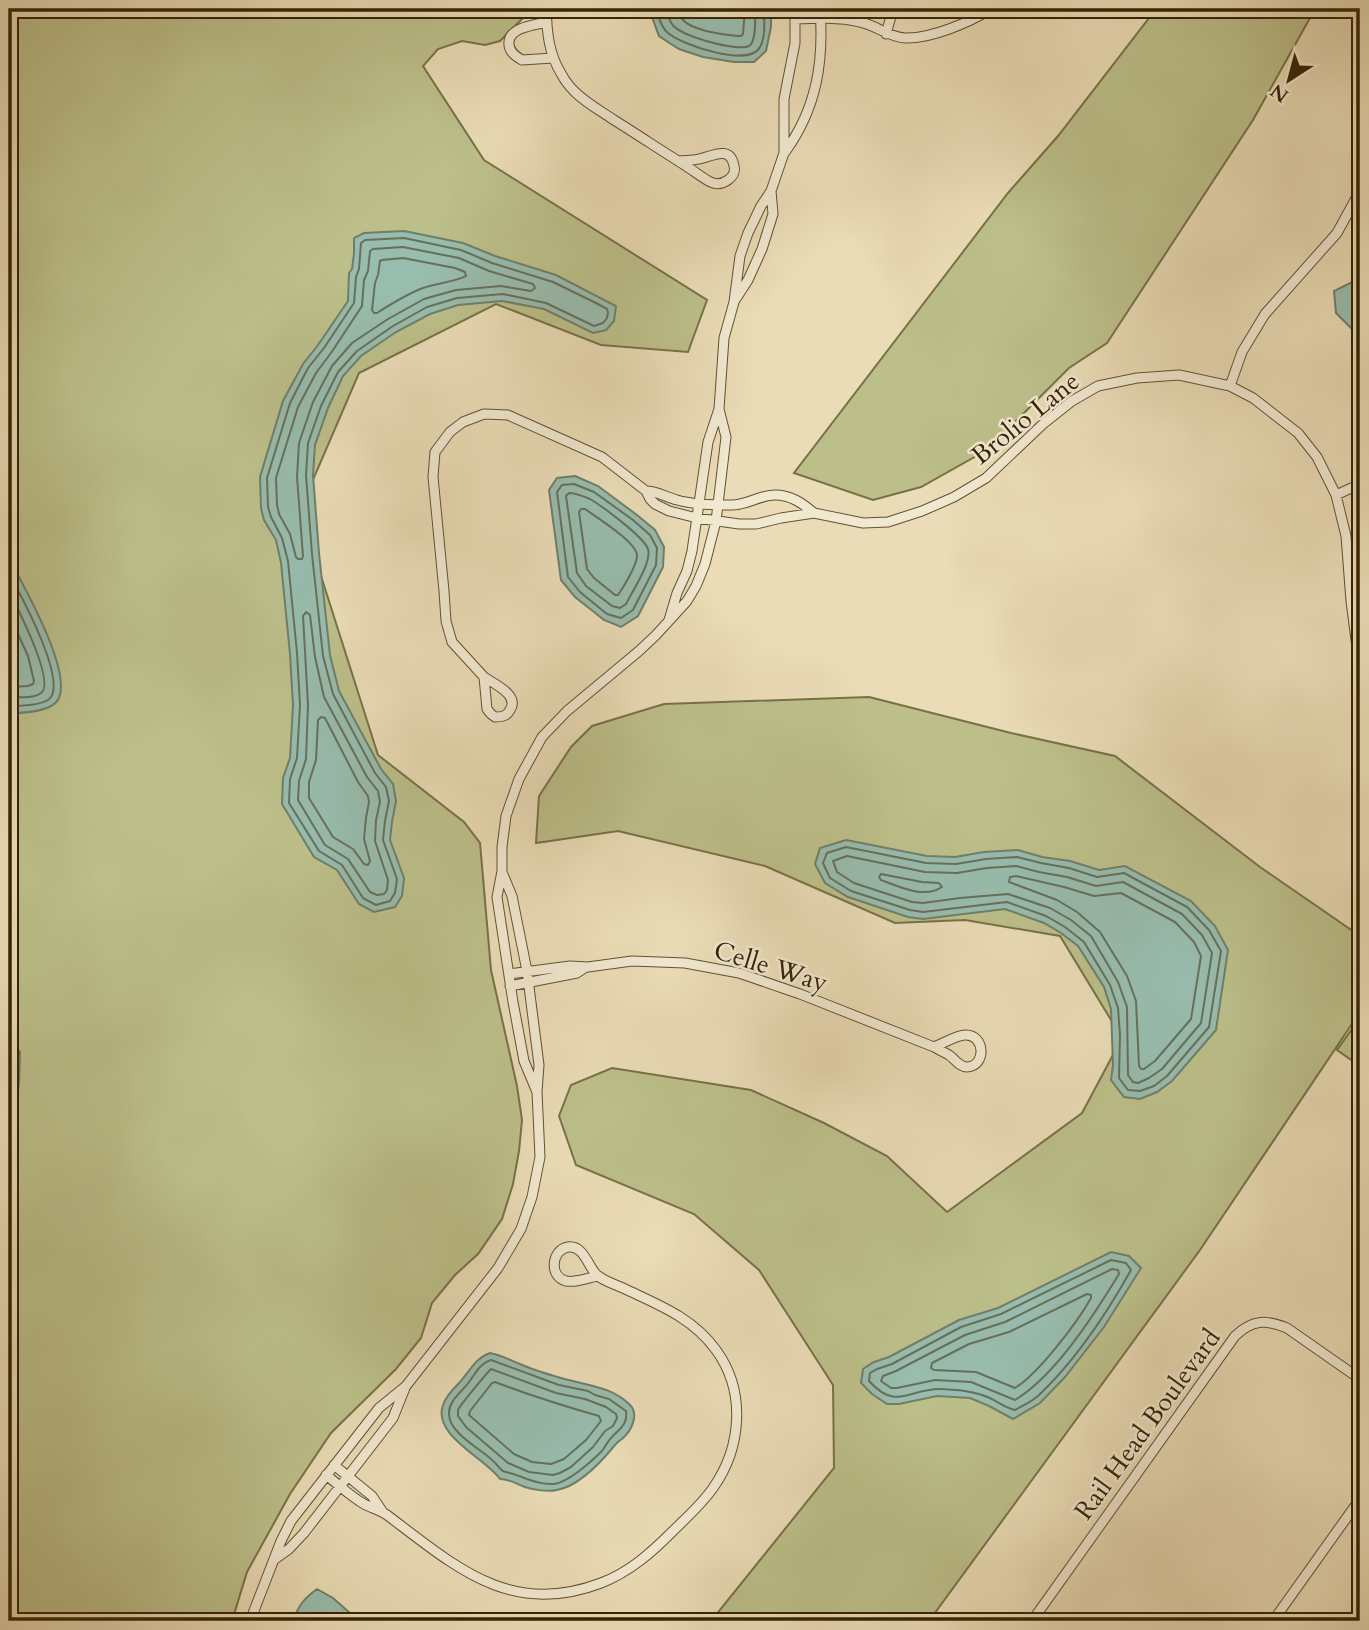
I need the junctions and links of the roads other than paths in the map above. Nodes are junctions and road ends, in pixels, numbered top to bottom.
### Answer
1 (546, 9) edge
2 (796, 9) edge
3 (893, 9) edge
4 (991, 9) edge
5 (821, 13) edge
6 (795, 19) junction
7 (547, 22) junction
8 (886, 34) junction
9 (553, 58) junction
10 (784, 153) junction
11 (678, 161) junction
12 (771, 191) junction
13 (1360, 191) edge
14 (734, 302) junction
15 (1230, 386) junction
16 (719, 409) junction
17 (1360, 484) edge
18 (646, 491) junction
19 (1336, 495) junction
20 (699, 503) junction
21 (718, 504) junction
22 (814, 513) junction
23 (697, 518) junction
24 (716, 521) junction
25 (669, 620) junction
26 (1360, 671) edge
27 (484, 677) dead end
28 (502, 871) junction
29 (588, 967) junction
30 (527, 971) junction
31 (509, 974) junction
32 (528, 982) junction
33 (510, 986) junction
34 (934, 1047) junction
35 (537, 1092) junction
36 (597, 1276) junction
37 (1360, 1379) edge
38 (406, 1386) junction
39 (334, 1465) junction
40 (326, 1475) junction
41 (348, 1476) junction
42 (340, 1486) junction
43 (1360, 1499) edge
44 (383, 1512) junction
45 (275, 1559) junction
46 (253, 1618) edge
47 (1032, 1621) edge
48 (1273, 1621) edge

1 - 7 street
2 - 6 street
3 - 8 street
4 - 8 street
5 - 6 street
5 - 8 street
5 - 10 street
6 - 10 street
7 - 9 street
7 - 9 street
9 - 11 street
10 - 12 street
11 - 11 street
12 - 14 street
12 - 14 street
13 - 15 street
14 - 16 street
15 - 19 street, Brolio Lane
15 - 22 street, Brolio Lane
16 - 20 street
16 - 21 street
17 - 19 street
18 - 20 street, Brolio Lane
18 - 23 street, Brolio Lane
18 - 27 street, Brolio Lane
19 - 26 street, Brolio Lane
20 - 21 street, Brolio Lane
20 - 23 street
21 - 22 street, Brolio Lane
21 - 24 street
22 - 24 street, Brolio Lane
23 - 24 street, Brolio Lane
23 - 25 street
24 - 25 street
25 - 28 street
28 - 30 street
28 - 31 street
29 - 30 street, Celle Way
29 - 32 street, Celle Way
29 - 34 street, Celle Way
30 - 31 street, Celle Way
30 - 32 street
31 - 33 street
32 - 33 street, Celle Way
32 - 35 street
33 - 35 street
34 - 34 street, Celle Way
35 - 38 street
36 - 36 street
36 - 44 street
37 - 47 street, Rail Head Boulevard
38 - 39 street
38 - 41 street
39 - 40 street
39 - 41 street
40 - 42 street
40 - 45 street
41 - 42 street
41 - 44 street
42 - 44 street
42 - 45 street
43 - 48 street
45 - 46 street

